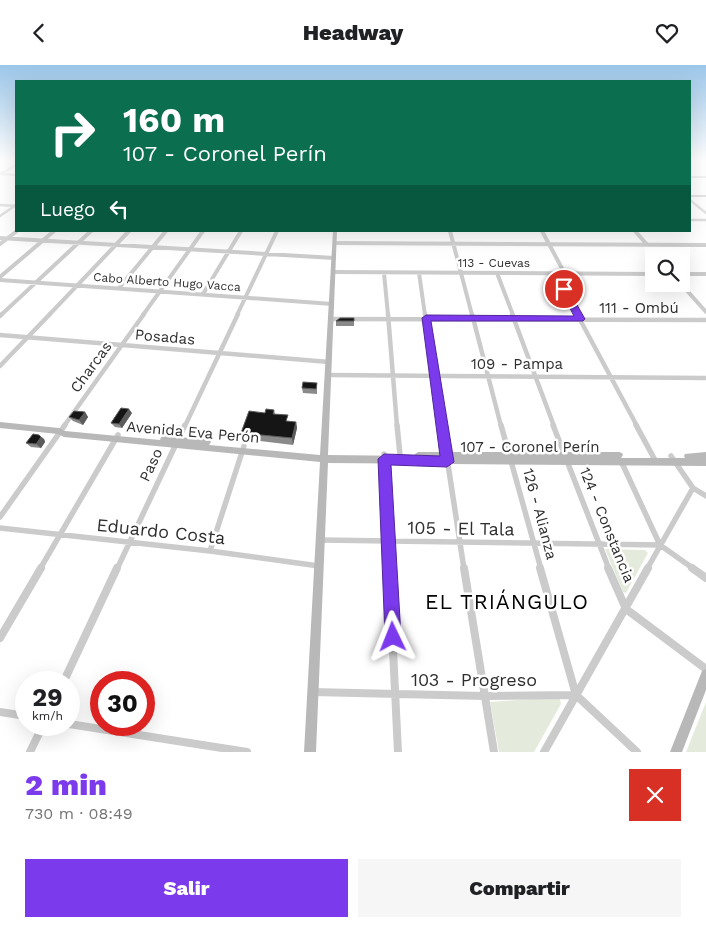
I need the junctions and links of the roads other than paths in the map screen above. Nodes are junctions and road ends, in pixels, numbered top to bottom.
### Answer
1 (706, 196) edge
2 (691, 198) edge
3 (691, 199) edge
4 (0, 205) edge
5 (15, 205) edge
6 (15, 206) edge
7 (706, 213) edge
8 (0, 216) edge
9 (691, 221) edge
10 (706, 221) edge
11 (16, 232) edge
12 (53, 232) edge
13 (90, 232) edge
14 (127, 232) edge
15 (165, 232) edge
16 (202, 232) edge
17 (240, 232) edge
18 (277, 232) edge
19 (335, 232) edge
20 (450, 232) edge
21 (543, 232) edge
22 (636, 232) edge
23 (0, 238) edge
24 (8, 238) junction
25 (43, 241) junction
26 (79, 242) junction
27 (335, 243) junction
28 (454, 243) junction
29 (0, 244) edge
30 (115, 245) junction
31 (550, 245) junction
32 (647, 245) junction
33 (706, 245) edge
34 (153, 247) junction
35 (190, 249) junction
36 (228, 252) junction
37 (267, 254) junction
38 (334, 258) junction
39 (334, 272) junction
40 (384, 273) junction
41 (419, 273) junction
42 (462, 273) junction
43 (497, 273) junction
44 (556, 274) junction
45 (565, 274) junction
46 (645, 274) edge
47 (690, 274) edge
48 (706, 274) edge
49 (0, 279) edge
50 (36, 283) junction
51 (77, 285) junction
52 (120, 288) junction
53 (161, 291) junction
54 (689, 292) edge
55 (202, 294) junction
56 (247, 297) junction
57 (332, 304) junction
58 (706, 312) edge
59 (0, 316) edge
60 (388, 318) junction
61 (426, 318) junction
62 (331, 319) junction
63 (474, 319) junction
64 (513, 319) junction
65 (580, 319) junction
66 (706, 320) edge
67 (0, 335) edge
68 (27, 338) junction
69 (122, 346) junction
70 (220, 354) junction
71 (329, 362) junction
72 (0, 366) edge
73 (328, 375) junction
74 (392, 375) junction
75 (434, 376) junction
76 (489, 377) junction
77 (536, 377) junction
78 (611, 377) junction
79 (706, 378) edge
80 (1, 427) edge
81 (59, 431) junction
82 (117, 437) junction
83 (177, 442) junction
84 (244, 448) junction
85 (400, 455) junction
86 (706, 456) edge
87 (325, 457) junction
88 (384, 457) junction
89 (619, 457) junction
90 (565, 458) junction
91 (654, 458) junction
92 (673, 458) junction
93 (447, 459) junction
94 (510, 459) junction
95 (706, 462) edge
96 (693, 489) junction
97 (706, 496) edge
98 (0, 517) edge
99 (0, 528) edge
100 (60, 535) junction
101 (321, 540) junction
102 (390, 541) junction
103 (131, 542) junction
104 (460, 543) junction
105 (535, 545) junction
106 (598, 545) junction
107 (660, 545) junction
108 (210, 551) junction
109 (320, 566) junction
110 (706, 578) edge
111 (626, 609) junction
112 (0, 638) edge
113 (706, 669) edge
114 (69, 671) edge
115 (706, 675) edge
116 (312, 692) junction
117 (395, 695) junction
118 (576, 695) junction
119 (485, 696) junction
120 (0, 712) edge
121 (15, 715) edge
122 (80, 725) edge
123 (38, 736) edge
124 (217, 750) edge
125 (30, 752) edge
126 (247, 752) edge
127 (310, 752) edge
128 (398, 752) edge
129 (494, 752) edge
130 (544, 752) edge
131 (637, 752) edge
132 (676, 752) edge

1 - 2 main road
3 - 7 street
4 - 5 street
6 - 8 street
9 - 10 street
11 - 24 street
12 - 25 street
13 - 26 street
14 - 30 street
15 - 34 street
16 - 35 street, Charcas
17 - 36 street
18 - 37 street, Paso
19 - 27 main road
20 - 28 street, 126 - Alianza
21 - 31 street
22 - 32 street
23 - 24 street
24 - 25 street
24 - 29 street
25 - 26 street
25 - 49 street
26 - 30 street
26 - 50 street
27 - 28 street
27 - 38 main road
28 - 31 street
28 - 42 street, 126 - Alianza
30 - 34 street
30 - 51 street
31 - 32 street
31 - 45 street
32 - 33 street
34 - 35 street
34 - 52 street
35 - 36 street
35 - 53 street, Charcas
36 - 37 street
36 - 55 street
37 - 38 street
37 - 56 street, Paso
38 - 39 main road
39 - 40 street, 113 - Cuevas
39 - 57 main road
40 - 41 street, 113 - Cuevas
40 - 60 street
41 - 42 street, 113 - Cuevas
41 - 61 street
42 - 43 street, 113 - Cuevas
42 - 63 street, 126 - Alianza
43 - 44 street, 113 - Cuevas
43 - 64 street, 124 - Constancia
44 - 45 street, 113 - Cuevas
44 - 65 street
45 - 46 street, 113 - Cuevas
47 - 48 street
49 - 50 street, Cabo Alberto Hugo Vacca
50 - 51 street, Cabo Alberto Hugo Vacca
50 - 59 street
51 - 52 street, Cabo Alberto Hugo Vacca
51 - 68 street
52 - 53 street, Cabo Alberto Hugo Vacca
53 - 55 street, Cabo Alberto Hugo Vacca
53 - 69 street, Charcas
54 - 58 street
55 - 56 street, Cabo Alberto Hugo Vacca
56 - 57 street, Cabo Alberto Hugo Vacca
56 - 70 street, Paso
57 - 62 main road
60 - 61 street, 111 - Ombú
60 - 62 street, 111 - Ombú
60 - 74 street
61 - 63 street, 111 - Ombú
61 - 75 street
62 - 71 main road
63 - 64 street, 111 - Ombú
63 - 76 street, 126 - Alianza
64 - 65 street, 111 - Ombú
64 - 77 street, 124 - Constancia
65 - 66 street, 111 - Ombú
65 - 78 street
67 - 68 street, Posadas
68 - 69 street, Posadas
68 - 72 street
69 - 70 street, Posadas
69 - 81 street, Charcas
70 - 71 street, Posadas
70 - 83 street, Paso
71 - 73 main road
73 - 74 street, 109 - Pampa
73 - 87 main road
74 - 75 street, 109 - Pampa
74 - 85 street
75 - 76 street, 109 - Pampa
75 - 93 street
76 - 77 street, 109 - Pampa
76 - 94 street, 126 - Alianza
77 - 78 street, 109 - Pampa
77 - 90 street, 124 - Constancia
78 - 79 street, 109 - Pampa
78 - 91 street
80 - 81 main road, Avenida Eva Perón
81 - 82 main road, Avenida Eva Perón
81 - 98 street, Charcas
82 - 83 main road, Avenida Eva Perón
82 - 100 street
83 - 84 main road, Avenida Eva Perón
83 - 103 street, Paso
84 - 87 main road, Avenida Eva Perón
84 - 108 street
85 - 88 main road, 107 - Coronel Perín
85 - 93 main road, 107 - Coronel Perín
86 - 92 main road, 107 - Coronel Perín
87 - 88 main road, 107 - Coronel Perín
87 - 101 main road
88 - 93 main road, 107 - Coronel Perín
88 - 102 street
89 - 90 main road, 107 - Coronel Perín
89 - 91 main road, 107 - Coronel Perín
89 - 107 street
90 - 94 main road, 107 - Coronel Perín
90 - 106 street, 124 - Constancia
91 - 92 main road, 107 - Coronel Perín
92 - 95 main road, 107 - Coronel Perín
92 - 96 street
93 - 94 main road, 107 - Coronel Perín
93 - 104 street
94 - 105 street, 126 - Alianza
96 - 97 street
96 - 107 street
99 - 100 street, Eduardo Costa
100 - 103 street, Eduardo Costa
100 - 112 street
101 - 102 street, 105 - El Tala
101 - 109 main road
102 - 104 street, 105 - El Tala
102 - 117 street
103 - 108 street, Eduardo Costa
103 - 114 street, Paso
104 - 105 street, 105 - El Tala
104 - 119 street
105 - 106 street, 105 - El Tala
105 - 118 street, 126 - Alianza
106 - 107 street, 105 - El Tala
106 - 111 street, 124 - Constancia
107 - 110 street
107 - 111 street
108 - 109 street, Eduardo Costa
109 - 116 main road
111 - 113 street, 124 - Constancia
111 - 118 street
115 - 132 main road
116 - 117 street, 103 - Progreso
116 - 127 main road
117 - 119 street, 103 - Progreso
117 - 128 street
118 - 119 street, 103 - Progreso
118 - 130 street
118 - 131 street
119 - 129 street
120 - 121 street
122 - 124 street
123 - 125 street
124 - 126 street

